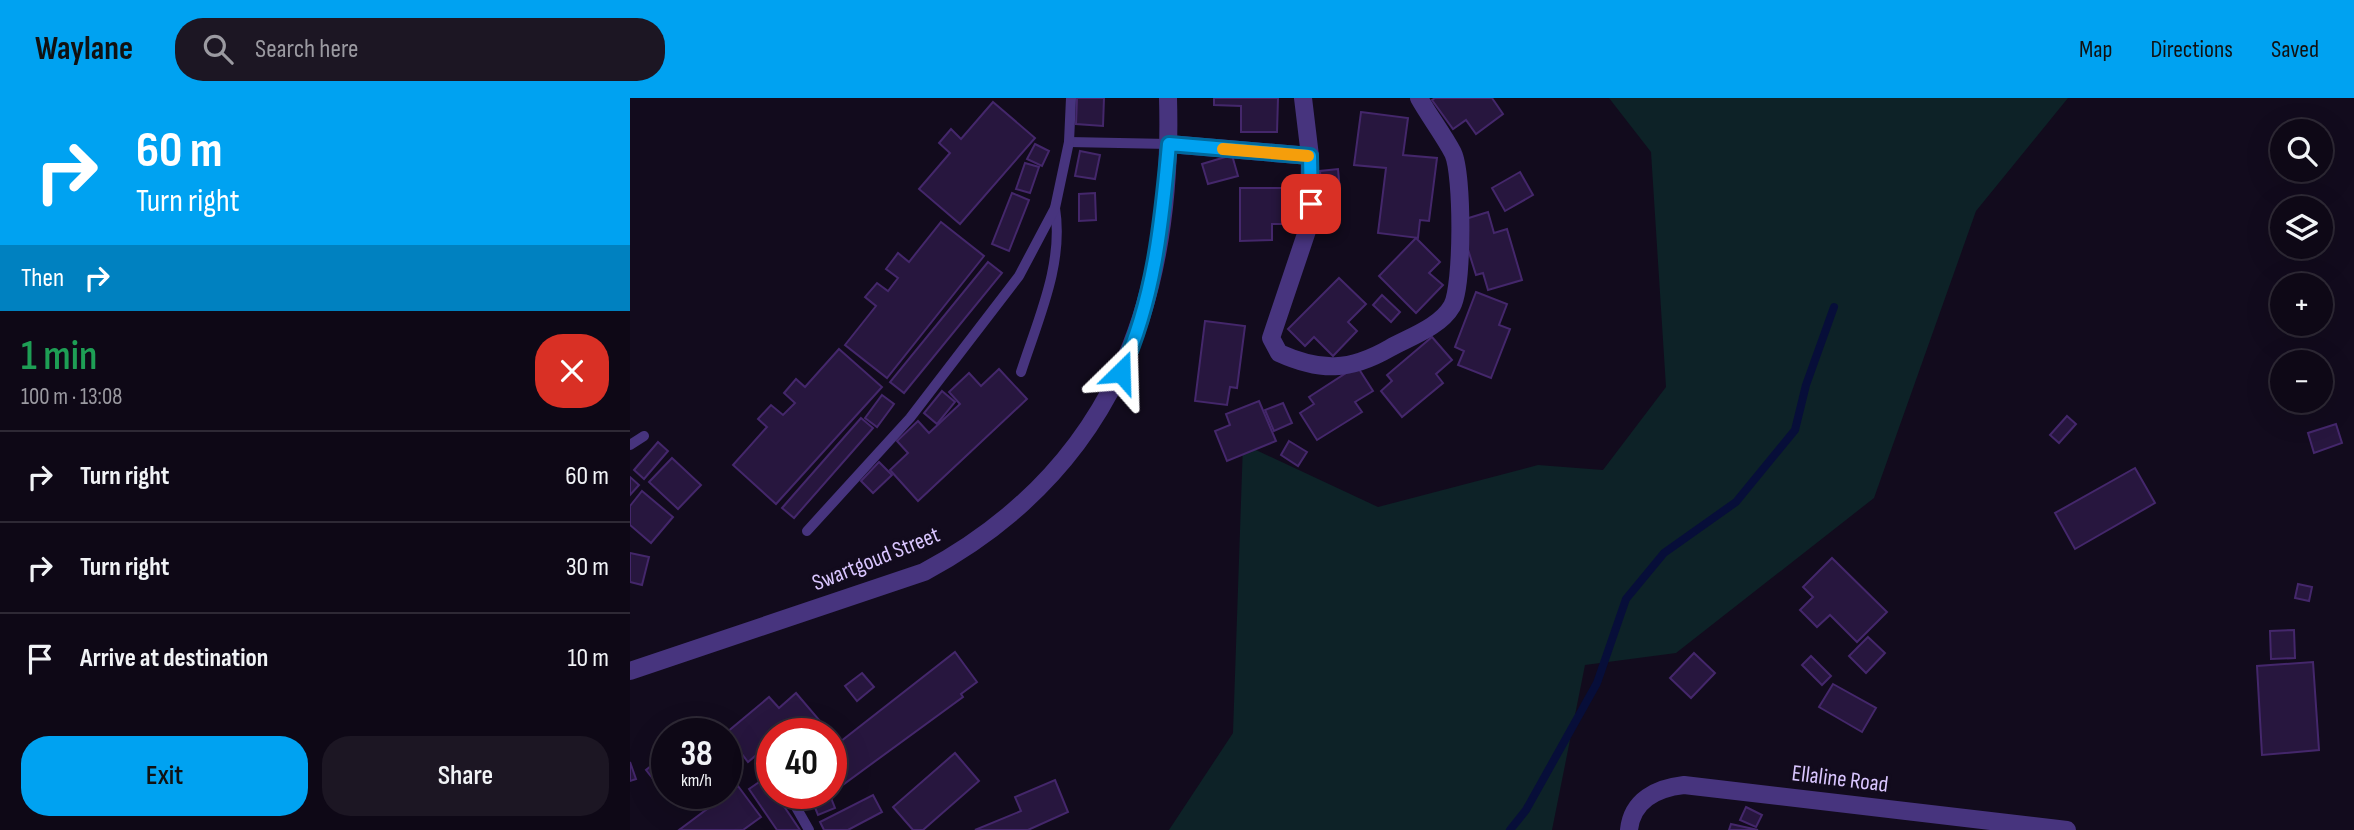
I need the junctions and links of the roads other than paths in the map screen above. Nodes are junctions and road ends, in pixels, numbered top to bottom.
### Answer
1 (1071, 98) edge
2 (1168, 98) edge
3 (1303, 98) edge
4 (1419, 98) edge
5 (1069, 142) junction
6 (1169, 144) junction
7 (1310, 156) junction
8 (1055, 208) junction
9 (1021, 372) dead end
10 (644, 436) dead end
11 (630, 445) edge
12 (807, 531) dead end
13 (630, 671) edge
14 (797, 809) edge
15 (809, 830) edge
16 (1629, 830) edge
17 (2067, 830) edge

1 - 5 lane
2 - 6 street, Swartgoud Street
3 - 7 street
4 - 7 street
5 - 6 lane
5 - 8 lane
6 - 7 street
6 - 13 street, Swartgoud Street
8 - 9 lane
8 - 12 lane
10 - 11 lane
14 - 15 lane
16 - 17 street, Ellaline Road

